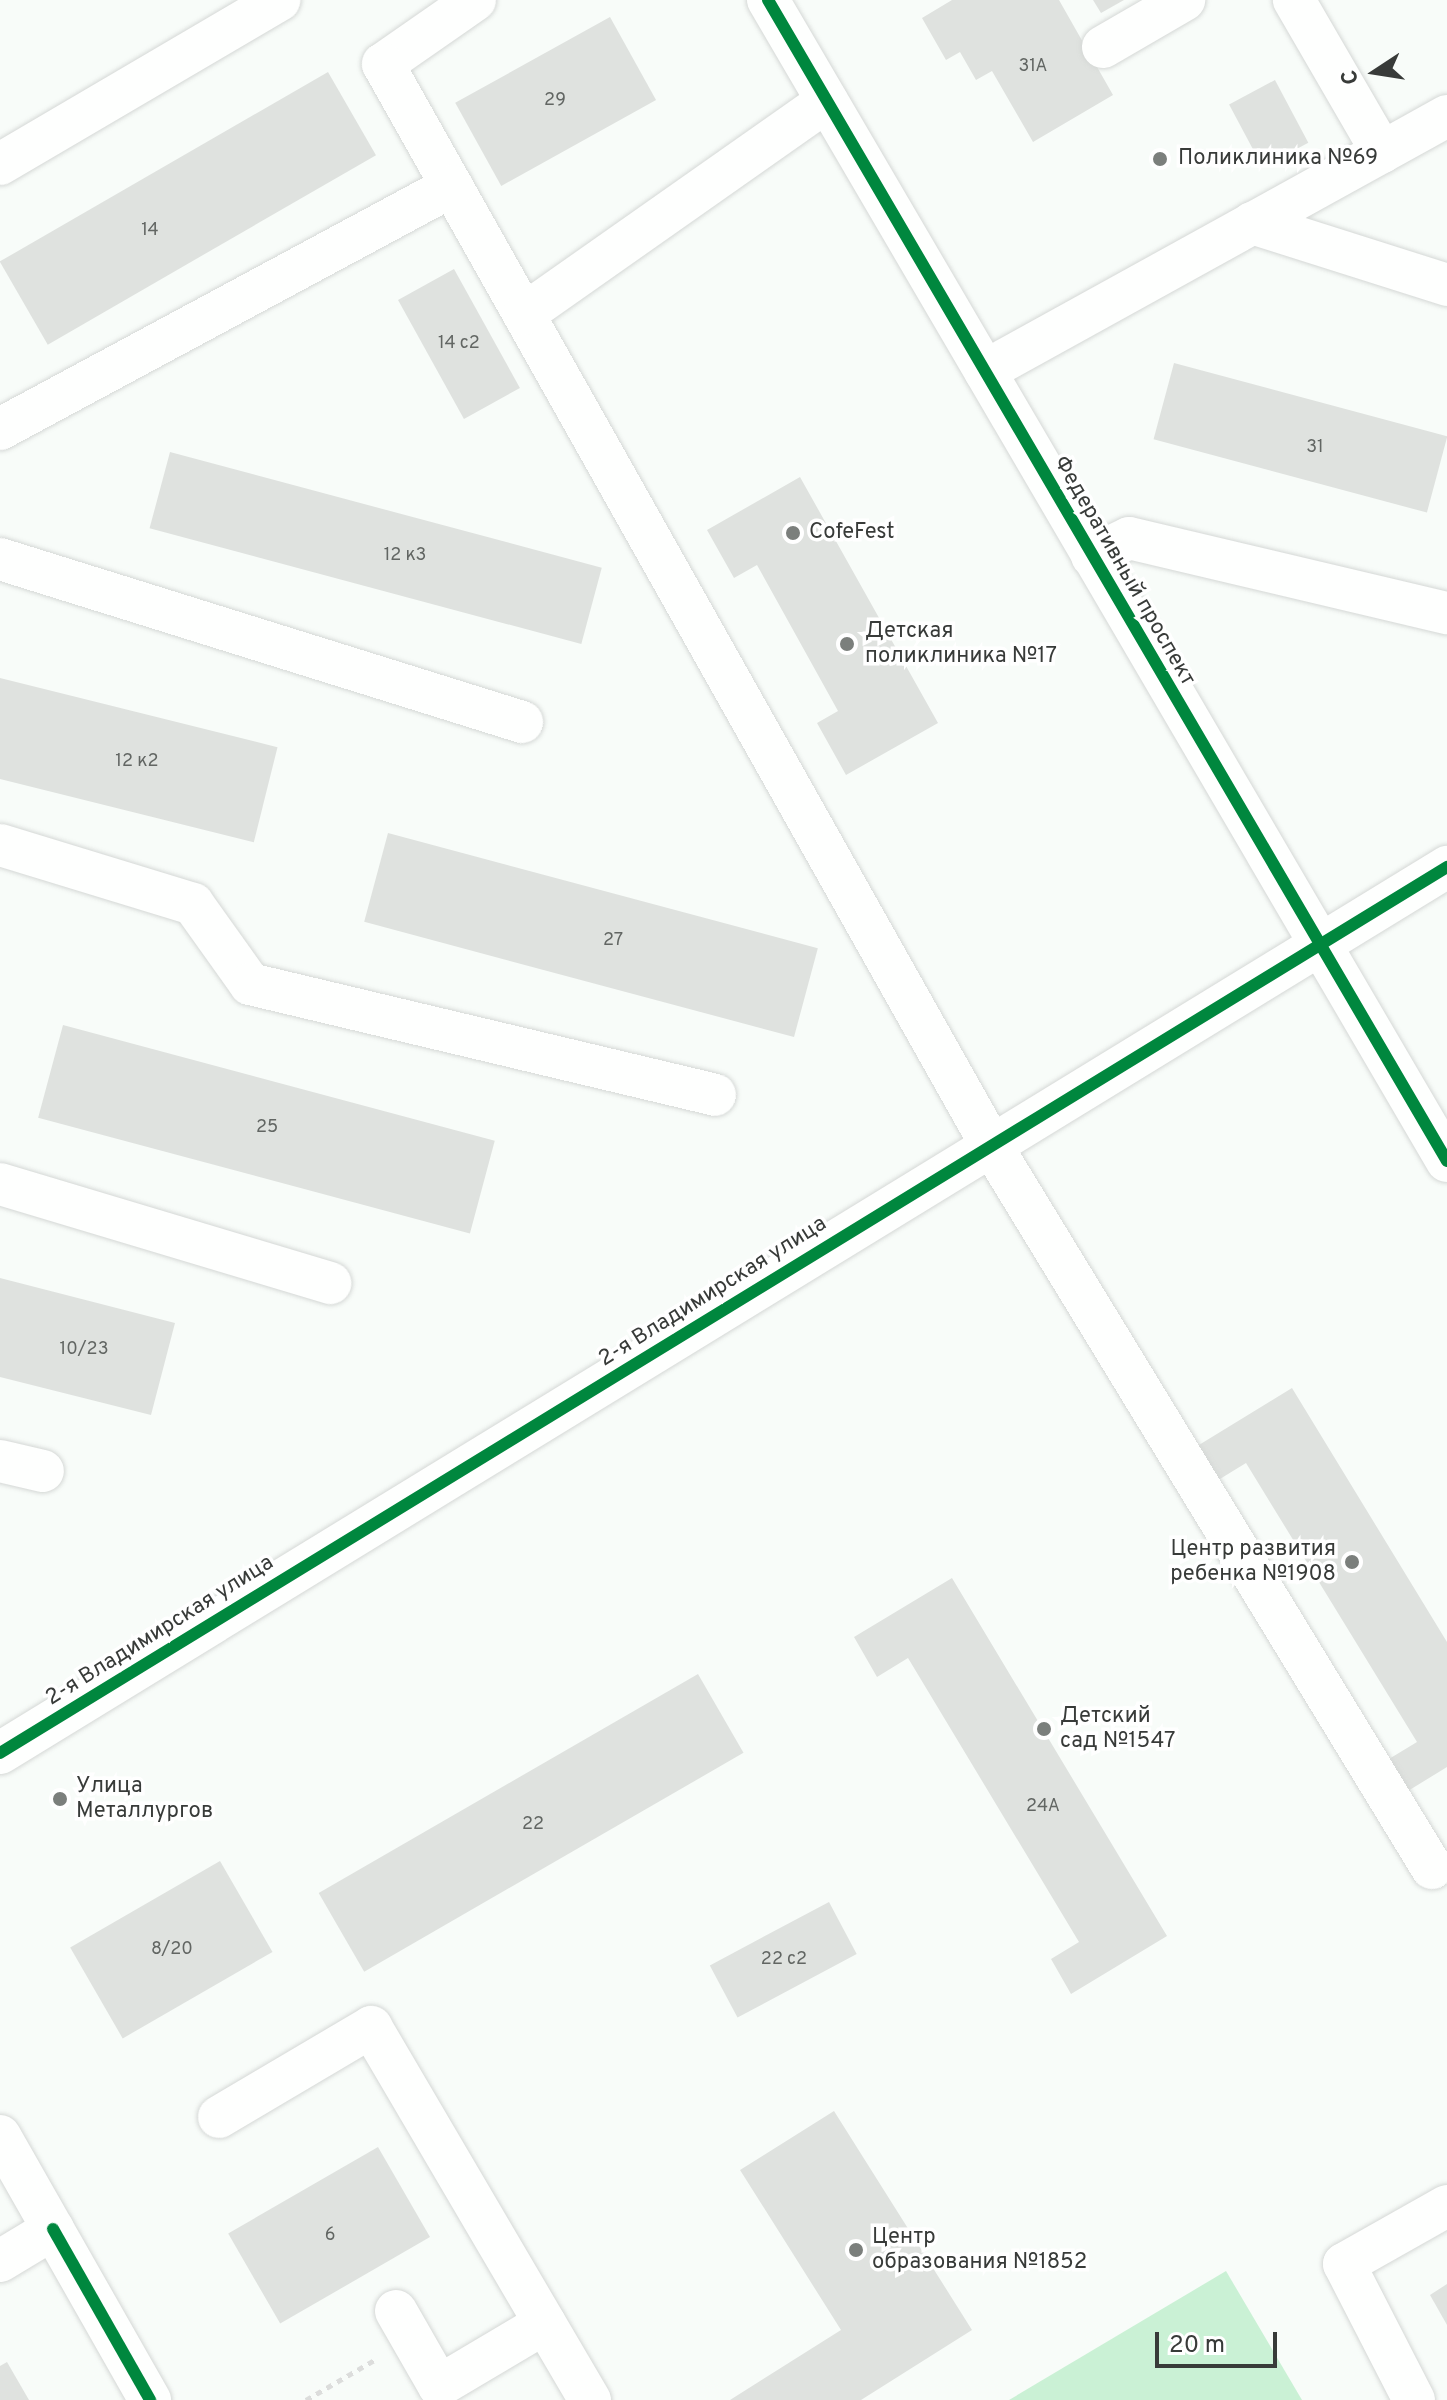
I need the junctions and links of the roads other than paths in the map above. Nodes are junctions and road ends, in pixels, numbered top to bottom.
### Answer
1 (280, 0) edge
2 (475, 0) edge
3 (768, 0) edge
4 (1184, 0) edge
5 (1294, 0) edge
6 (1103, 47) dead end
7 (827, 101) junction
8 (1447, 116) edge
9 (1382, 152) junction
10 (0, 164) edge
11 (452, 186) junction
12 (1252, 223) junction
13 (1447, 285) edge
14 (524, 314) junction
15 (985, 371) junction
16 (0, 429) edge
17 (1092, 556) junction
18 (0, 559) edge
19 (1447, 613) edge
20 (522, 722) dead end
21 (0, 845) edge
22 (1447, 867) edge
23 (1320, 944) junction
24 (715, 1095) dead end
25 (991, 1145) junction
26 (1447, 1161) edge
27 (0, 1184) edge
28 (330, 1283) dead end
29 (0, 1461) edge
30 (43, 1471) dead end
31 (0, 1753) edge
32 (1432, 1868) dead end
33 (219, 2117) dead end
34 (0, 2136) edge
35 (1447, 2206) edge
36 (53, 2229) junction
37 (0, 2261) edge
38 (545, 2323) junction
39 (404, 2324) road end
40 (150, 2400) edge
41 (590, 2400) edge
42 (1414, 2400) edge

1 - 10 street
2 - 11 street
3 - 7 street, Федеративный проспект
4 - 6 street
5 - 9 street
7 - 14 street
7 - 15 street, Федеративный проспект
8 - 9 street
9 - 12 street
11 - 14 street
11 - 16 street
12 - 13 street
12 - 15 street
14 - 25 street
15 - 17 street, Федеративный проспект
17 - 19 street
17 - 23 street, Федеративный проспект
18 - 20 street
21 - 24 street
22 - 23 street, 2-я Владимирская улица
23 - 25 street, 2-я Владимирская улица
23 - 26 street, Федеративный проспект
25 - 31 street, 2-я Владимирская улица
25 - 32 street
27 - 28 street
29 - 30 street
33 - 38 street
34 - 36 street
35 - 42 street
36 - 37 street
36 - 40 street
38 - 39 street
38 - 41 street

